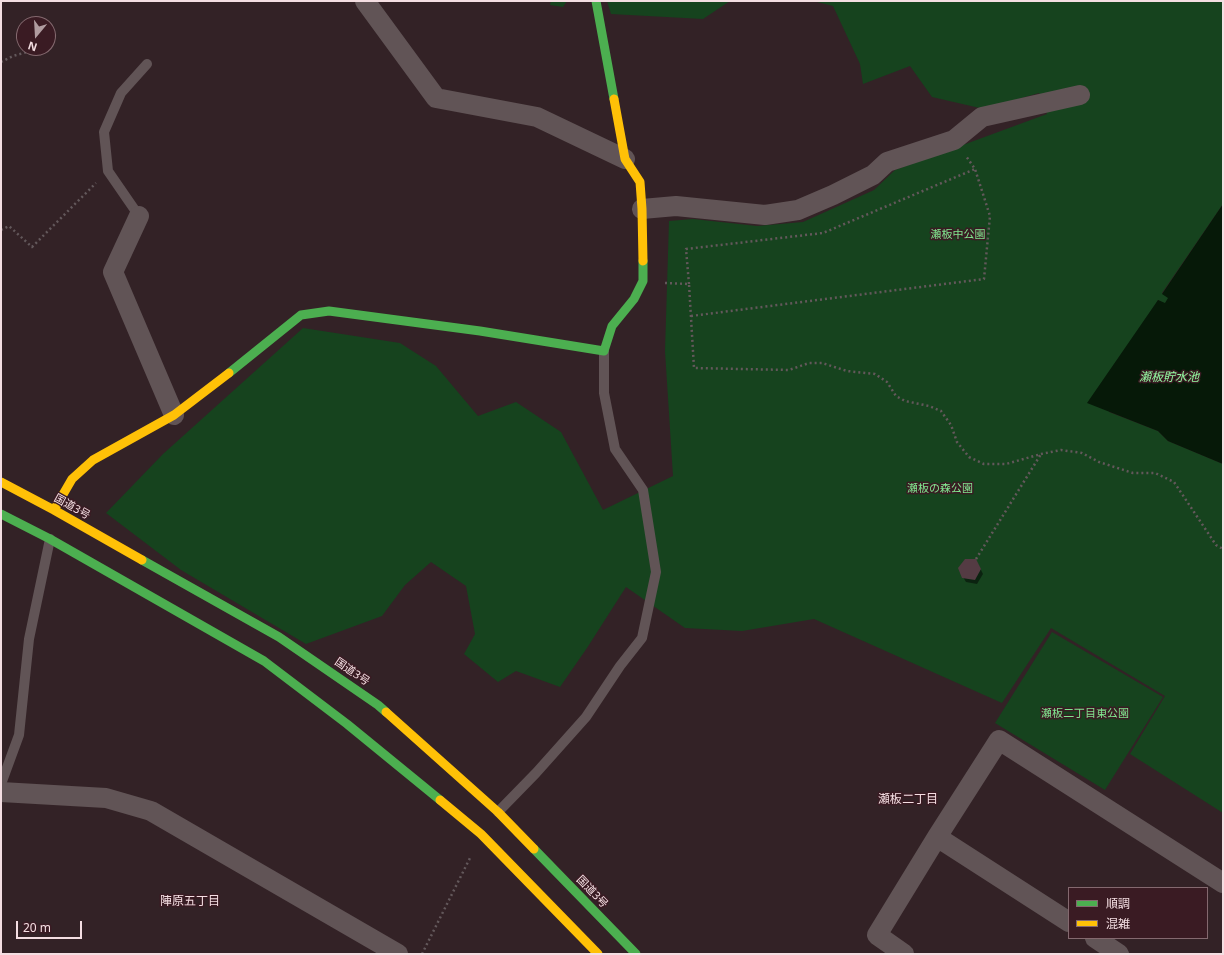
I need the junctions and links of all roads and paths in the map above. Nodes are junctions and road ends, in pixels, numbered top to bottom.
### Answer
1 (365, 1) edge
2 (596, 1) edge
3 (16, 55) edge
4 (1, 62) edge
5 (147, 64) dead end
6 (1080, 95) dead end
7 (954, 140) junction
8 (625, 159) junction
9 (108, 171) junction
10 (642, 209) junction
11 (139, 216) joint
12 (1, 230) edge
13 (643, 281) junction
14 (691, 316) junction
15 (604, 351) junction
16 (174, 415) junction
17 (1042, 454) junction
18 (1, 482) edge
19 (54, 510) junction
20 (1, 514) edge
21 (50, 539) junction
22 (1223, 549) edge
23 (976, 559) dead end
24 (1, 784) edge
25 (1, 792) edge
26 (498, 812) junction
27 (481, 834) junction
28 (937, 837) junction
29 (1223, 883) edge
30 (1068, 921) edge
31 (1096, 939) edge
32 (398, 954) edge
33 (422, 954) edge
34 (598, 954) edge
35 (636, 954) edge
36 (904, 954) edge
37 (1119, 954) edge

1 - 8 street
2 - 8 main road
3 - 4 path
5 - 9 lane
6 - 7 street
7 - 10 street
7 - 14 path
8 - 10 main road
9 - 11 lane
9 - 12 path
10 - 13 main road
11 - 16 street
13 - 14 path
13 - 15 main road
14 - 17 path
15 - 16 main road
15 - 26 lane
16 - 19 main road
17 - 22 path
17 - 23 path
18 - 19 main road, 国道3号
19 - 26 main road, 国道3号
20 - 21 main road
21 - 24 lane
21 - 27 main road
25 - 32 street
26 - 35 main road, 国道3号
27 - 33 path
27 - 34 main road
28 - 29 street
28 - 30 street
28 - 36 street
31 - 37 street

